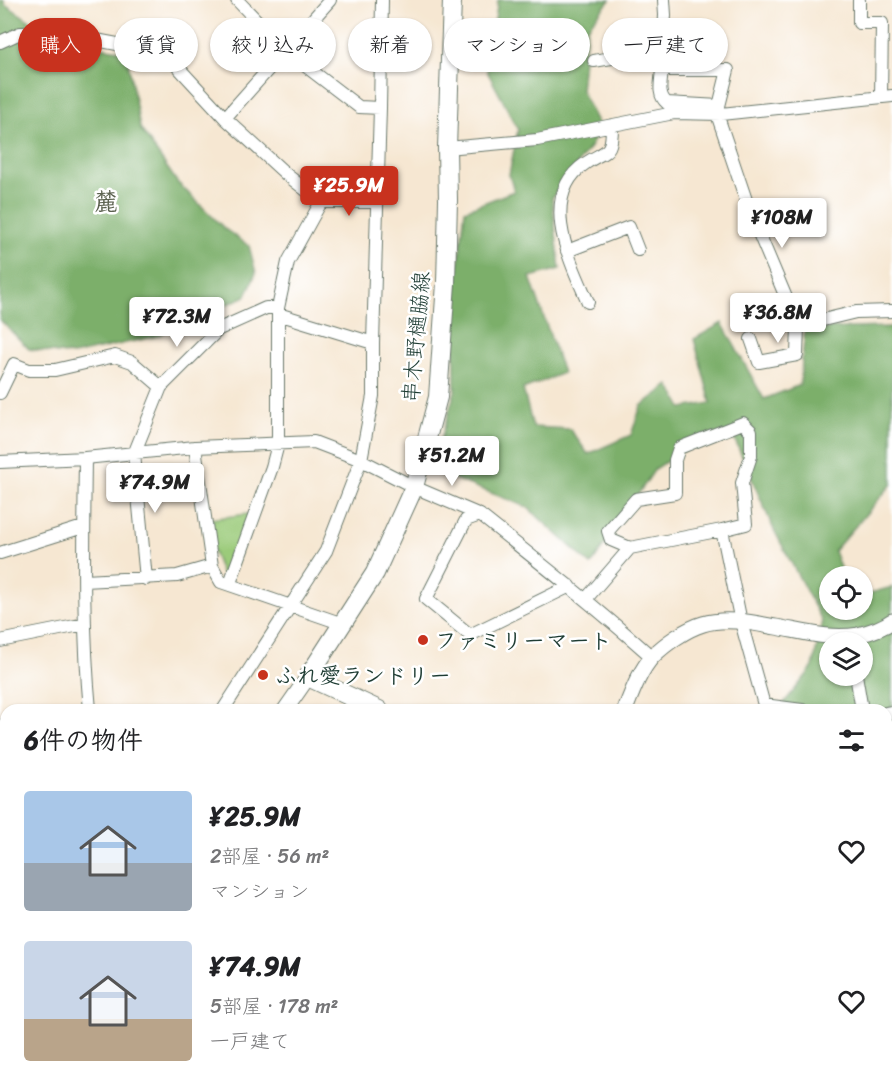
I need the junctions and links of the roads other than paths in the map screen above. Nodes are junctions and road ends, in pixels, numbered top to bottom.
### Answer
1 (237, 0) edge
2 (330, 0) edge
3 (382, 0) edge
4 (452, 0) edge
5 (664, 0) edge
6 (859, 0) edge
7 (254, 18) edge
8 (314, 18) edge
9 (665, 18) edge
10 (0, 42) edge
11 (602, 60) edge
12 (594, 61) dead end
13 (267, 72) edge
14 (313, 72) edge
15 (662, 72) edge
16 (728, 72) edge
17 (887, 97) edge
18 (380, 108) junction
19 (718, 110) junction
20 (225, 118) junction
21 (612, 126) junction
22 (447, 148) junction
23 (321, 202) junction
24 (377, 202) junction
25 (638, 250) dead end
26 (567, 251) junction
27 (588, 302) dead end
28 (278, 311) junction
29 (892, 311) edge
30 (798, 326) junction
31 (751, 339) dead end
32 (373, 343) junction
33 (161, 387) junction
34 (0, 393) edge
35 (278, 444) junction
36 (195, 447) junction
37 (134, 454) junction
38 (85, 459) junction
39 (361, 460) junction
40 (0, 462) edge
41 (414, 487) junction
42 (480, 514) junction
43 (83, 527) junction
44 (722, 530) junction
45 (630, 548) junction
46 (0, 553) edge
47 (212, 566) junction
48 (146, 579) junction
49 (85, 581) junction
50 (230, 583) junction
51 (570, 586) junction
52 (586, 599) junction
53 (290, 604) junction
54 (892, 621) edge
55 (741, 622) junction
56 (85, 624) junction
57 (343, 624) junction
58 (870, 632) edge
59 (819, 635) edge
60 (0, 641) edge
61 (652, 657) junction
62 (308, 677) junction
63 (858, 686) edge
64 (90, 704) edge
65 (228, 704) edge
66 (289, 704) edge
67 (366, 704) edge
68 (627, 704) edge
69 (762, 704) edge
70 (861, 704) edge

1 - 7 street
2 - 8 street
3 - 18 street
4 - 22 main road, 串木野樋脇線
5 - 9 street
6 - 17 street
10 - 20 street
11 - 12 street
13 - 20 street
14 - 18 street
15 - 19 street
16 - 19 street
17 - 19 street
18 - 24 street
19 - 21 street
19 - 30 street
20 - 23 street
21 - 22 street
21 - 26 street
22 - 41 main road, 串木野樋脇線
23 - 24 street
23 - 28 street
24 - 32 street
25 - 26 street
26 - 27 street
28 - 32 street
28 - 33 street
28 - 35 street
29 - 30 street
30 - 31 street
32 - 39 street
33 - 34 street
33 - 37 street
35 - 36 street
35 - 39 street
35 - 50 street
36 - 37 street
36 - 47 street
37 - 38 street
37 - 48 street
38 - 40 street
38 - 43 street
39 - 41 street
39 - 53 street
41 - 42 street
41 - 57 main road, 串木野樋脇線
42 - 51 street
42 - 51 street
43 - 46 street
43 - 49 street
44 - 45 street
44 - 45 street
44 - 55 street
45 - 52 street
47 - 48 street
47 - 50 street
48 - 49 street
49 - 56 street
50 - 53 street
51 - 52 street
52 - 61 street
53 - 57 street
53 - 65 street
54 - 58 street
55 - 59 street
55 - 61 street
55 - 69 street
56 - 60 street
56 - 64 street
57 - 62 main road, 串木野樋脇線
61 - 68 street
62 - 66 street
62 - 67 main road
63 - 70 street

